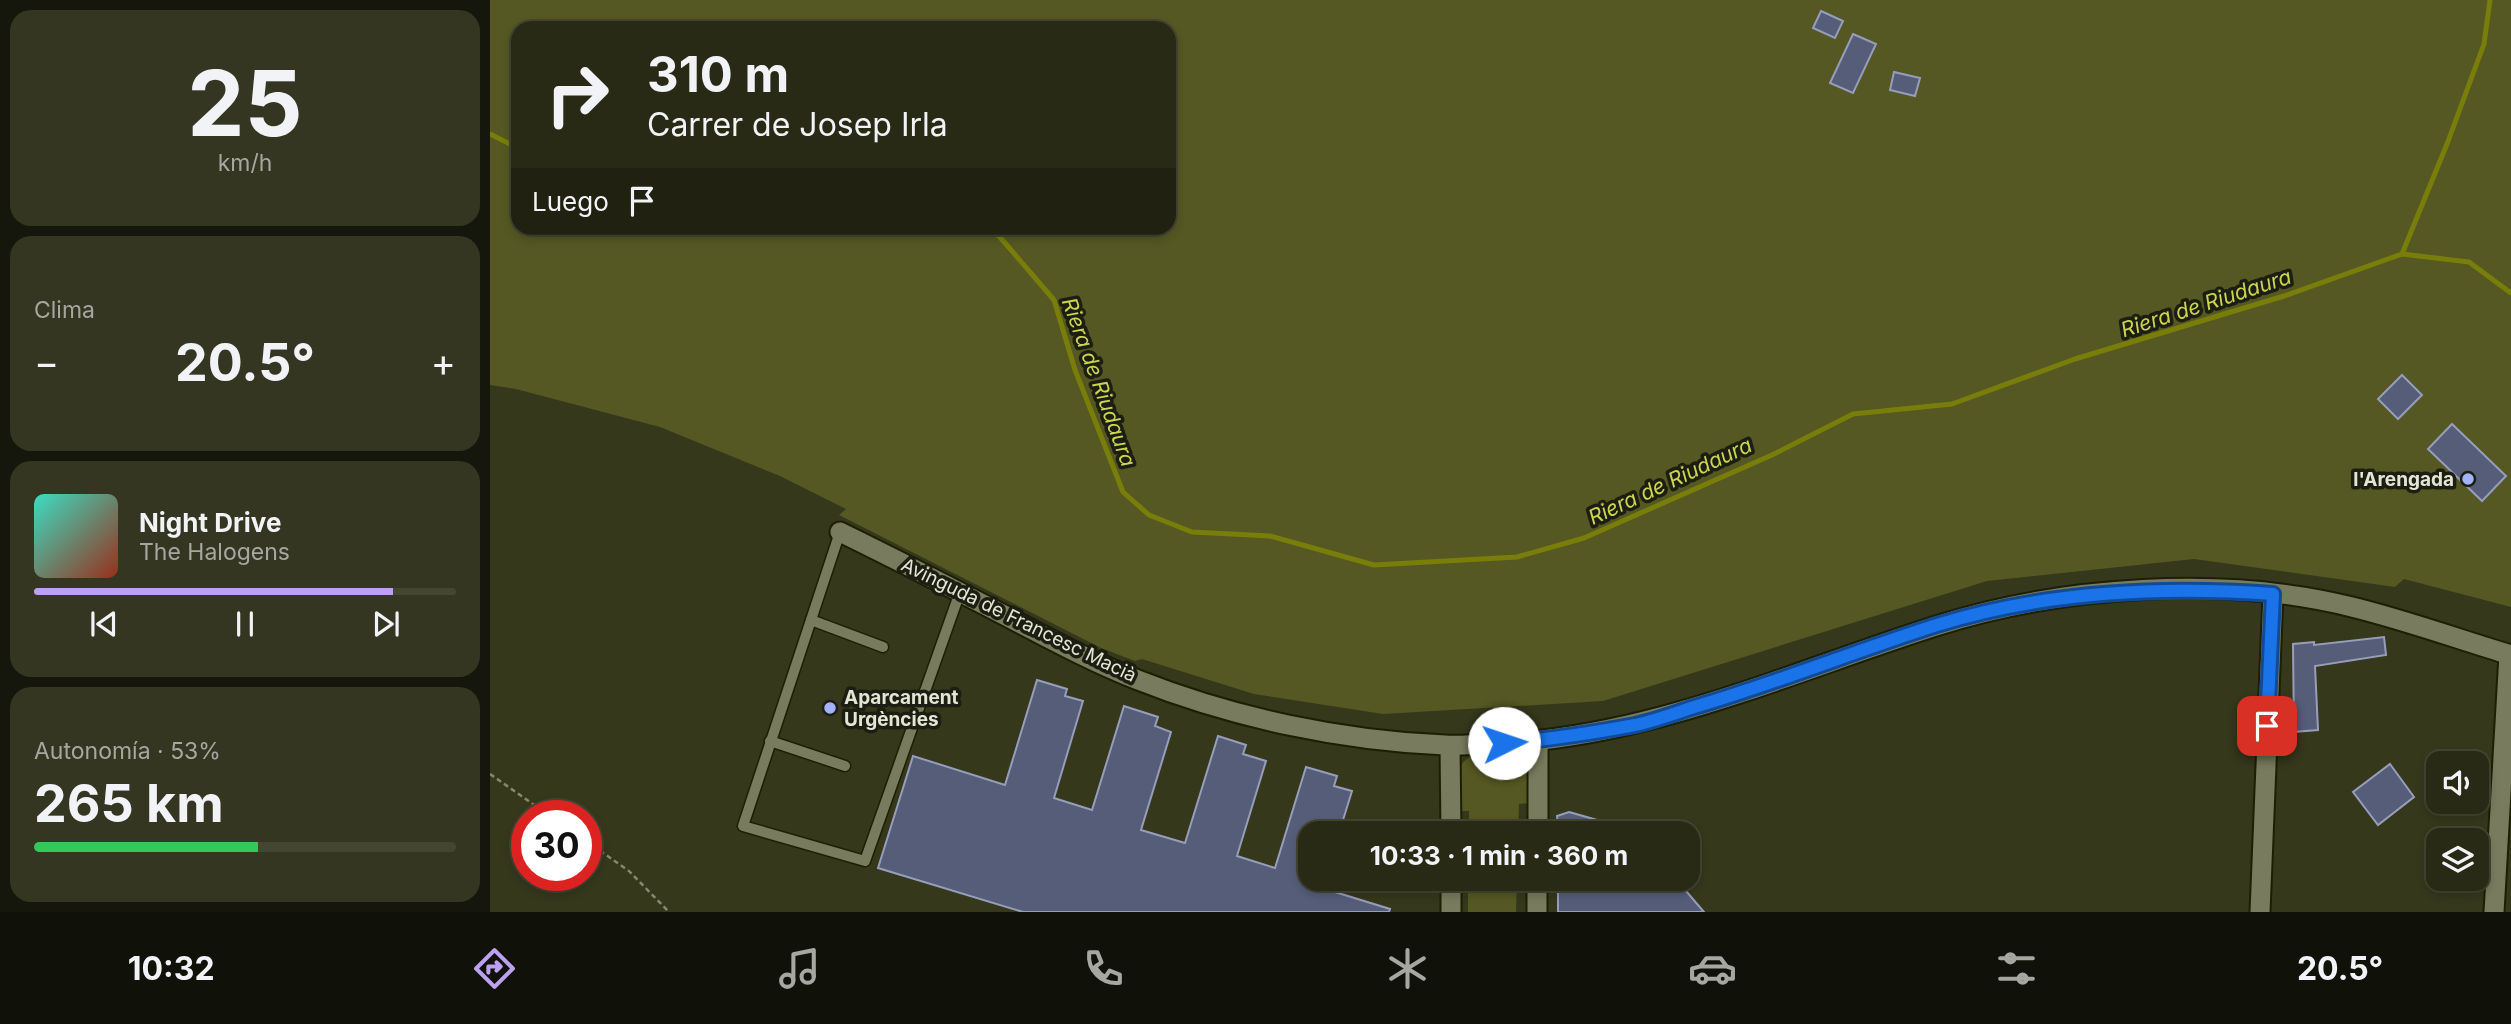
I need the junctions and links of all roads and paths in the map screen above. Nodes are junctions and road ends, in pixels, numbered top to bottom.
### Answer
1 (840, 532) joint
2 (960, 592) junction
3 (2273, 594) junction
4 (811, 620) junction
5 (883, 647) dead end
6 (2510, 655) edge
7 (770, 741) junction
8 (1538, 741) junction
9 (1450, 746) junction
10 (845, 766) dead end
11 (490, 775) edge
12 (527, 800) edge
13 (1451, 821) edge
14 (1538, 821) edge
15 (602, 852) edge
16 (1451, 891) edge
17 (1537, 891) edge
18 (669, 912) edge
19 (1451, 912) edge
20 (1537, 912) edge
21 (2260, 912) edge
22 (2494, 912) edge

1 - 2 street, Avinguda de Francesc Macià
1 - 4 lane
2 - 7 lane
2 - 9 street, Avinguda de Francesc Macià
3 - 6 street, Avinguda de Francesc Macià
3 - 8 street, Avinguda de Francesc Macià
3 - 21 street
4 - 5 lane
4 - 7 lane
6 - 22 street
7 - 10 lane
8 - 9 street, Avinguda de Francesc Macià
8 - 14 street
9 - 13 street
11 - 12 path
15 - 18 path
16 - 19 street
17 - 20 street

